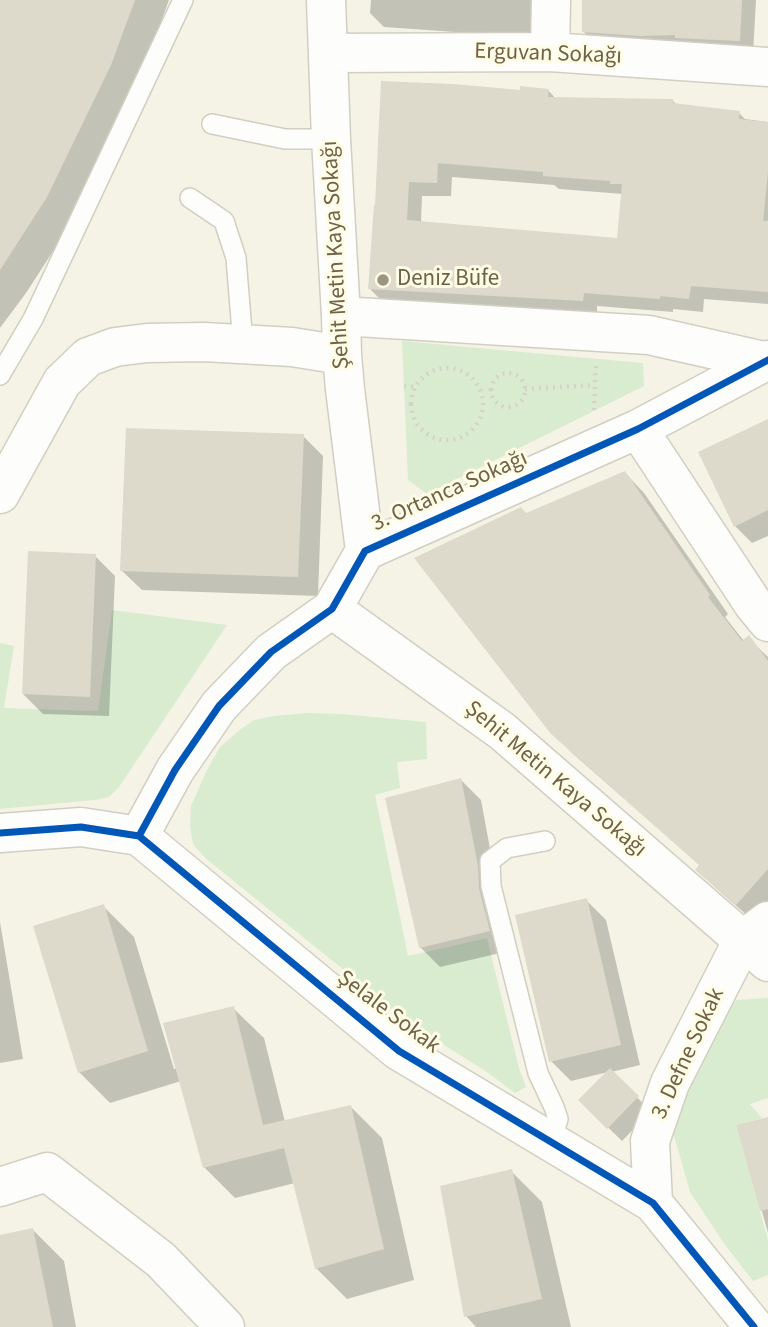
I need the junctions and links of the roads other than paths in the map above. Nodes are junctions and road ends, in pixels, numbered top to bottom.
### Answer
1 (183, 0) edge
2 (326, 0) edge
3 (551, 0) edge
4 (550, 52) junction
5 (328, 53) junction
6 (768, 67) edge
7 (212, 124) dead end
8 (331, 139) junction
9 (190, 198) dead end
10 (341, 316) junction
11 (243, 344) junction
12 (342, 355) junction
13 (766, 360) edge
14 (0, 375) edge
15 (638, 429) junction
16 (0, 494) edge
17 (365, 551) junction
18 (332, 609) junction
19 (768, 622) edge
20 (0, 833) edge
21 (139, 836) junction
22 (545, 841) dead end
23 (760, 941) edge
24 (547, 1139) junction
25 (0, 1187) edge
26 (653, 1203) junction
27 (752, 1313) edge
28 (225, 1327) edge

1 - 14 lane
2 - 5 street, Şehit Metin Kaya Sokağı
3 - 4 street
4 - 5 street, Erguvan Sokağı
4 - 6 street, Erguvan Sokağı
5 - 8 street, Şehit Metin Kaya Sokağı
7 - 8 lane
8 - 10 street, Şehit Metin Kaya Sokağı
9 - 11 lane
10 - 12 street, Şehit Metin Kaya Sokağı
10 - 13 street
11 - 12 street
11 - 16 street
12 - 17 street, Şehit Metin Kaya Sokağı
13 - 15 street, 3. Ortanca Sokağı
15 - 17 street, 3. Ortanca Sokağı
15 - 19 street
17 - 18 street, 3. Ortanca Sokağı
18 - 21 street, 3. Ortanca Sokağı
18 - 23 street, Şehit Metin Kaya Sokağı
20 - 21 street
21 - 24 street, Şelale Sokak
22 - 24 lane
23 - 26 street, 3. Defne Sokak
24 - 26 street, Şelale Sokak
25 - 28 street
26 - 27 street, Şelale Sokak

